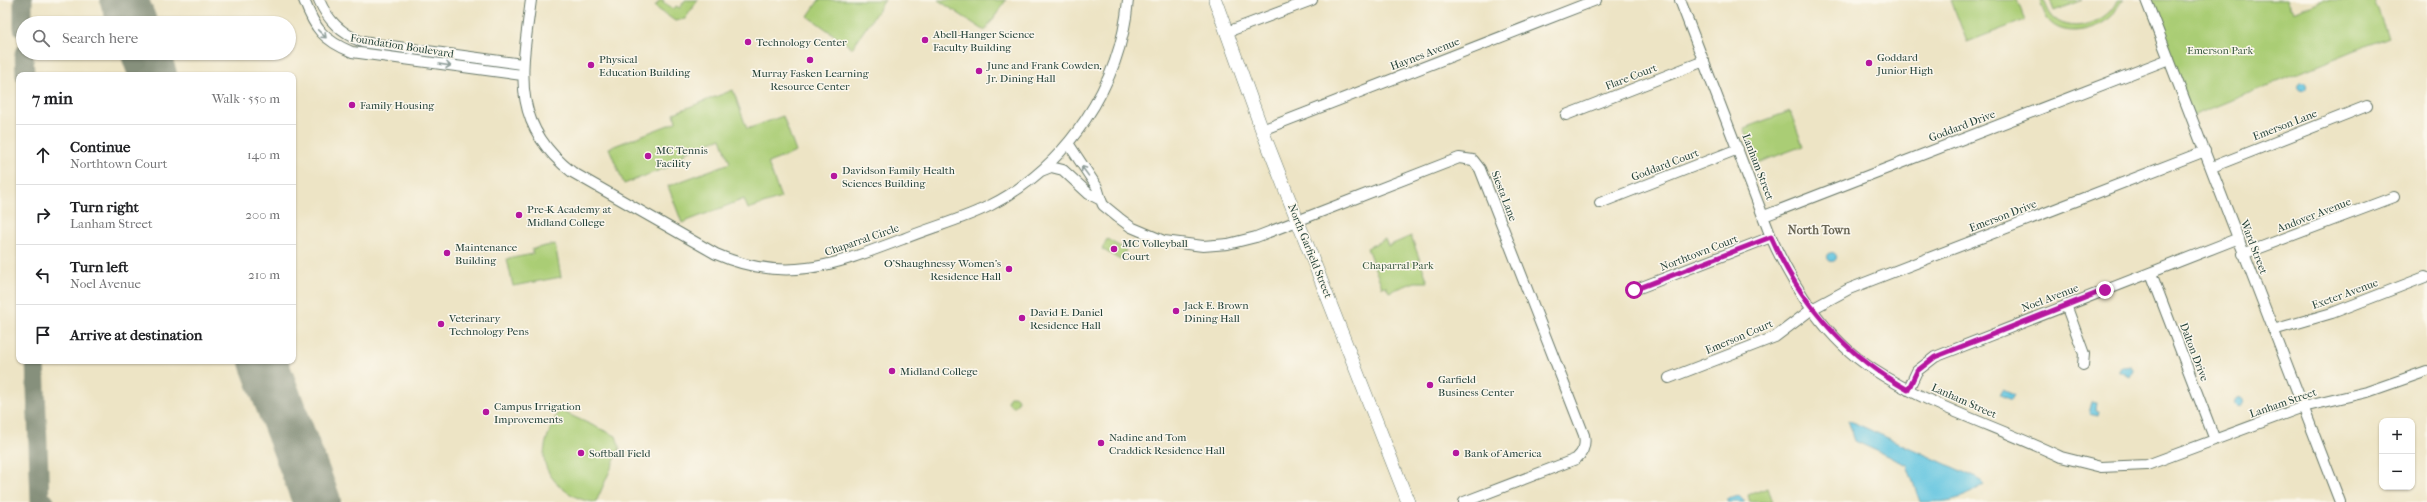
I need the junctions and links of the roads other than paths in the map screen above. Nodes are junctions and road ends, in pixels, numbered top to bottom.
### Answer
1 (304, 0) edge
2 (319, 0) edge
3 (531, 0) edge
4 (1128, 0) edge
5 (1214, 0) edge
6 (1312, 0) edge
7 (1596, 0) edge
8 (1680, 0) edge
9 (2146, 0) edge
10 (1227, 32) junction
11 (2169, 59) junction
12 (1704, 61) junction
13 (522, 64) junction
14 (522, 75) junction
15 (2367, 106) dead end
16 (1566, 115) dead end
17 (1262, 130) junction
18 (1068, 143) junction
19 (1738, 149) junction
20 (2205, 151) junction
21 (2212, 167) junction
22 (1041, 171) junction
23 (2394, 197) dead end
24 (1101, 200) junction
25 (1600, 203) dead end
26 (1764, 216) junction
27 (1297, 220) junction
28 (1771, 237) junction
29 (2239, 238) junction
30 (2243, 254) junction
31 (2151, 273) junction
32 (2425, 277) dead end
33 (1634, 290) dead end
34 (2066, 305) junction
35 (1812, 309) junction
36 (2273, 330) junction
37 (2083, 365) dead end
38 (2427, 371) edge
39 (1669, 378) dead end
40 (1908, 390) junction
41 (2303, 407) junction
42 (2215, 440) junction
43 (1408, 502) edge
44 (1464, 502) edge
45 (2340, 502) edge

1 -> 14 street, Foundation Boulevard
2 - 13 street, Foundation Boulevard
3 - 13 street, Chaparral Circle
4 - 18 street, Chaparral Circle
5 - 10 main road, North Garfield Street
6 - 10 street
7 - 17 street, Haynes Avenue
8 - 12 street, Lanham Street
9 - 11 street, Ward Street
10 - 17 main road, North Garfield Street
11 - 20 street, Ward Street
11 - 26 street, Goddard Drive
12 - 16 street, Flare Court
12 - 19 street, Lanham Street
13 - 14 street, Chaparral Circle
14 - 22 street, Chaparral Circle
15 - 21 street, Emerson Lane
17 - 27 main road, North Garfield Street
18 - 22 street, Chaparral Circle
24 -> 18 street, Siesta Lane
19 - 25 street, Goddard Court
19 - 26 street, Lanham Street
20 - 21 street, Ward Street
20 - 35 street, Emerson Drive
21 - 29 street, Ward Street
22 - 24 street, Siesta Lane
23 - 30 street, Andover Avenue
24 - 27 street, Siesta Lane
26 - 28 street, Lanham Street
27 - 43 main road, North Garfield Street
27 - 44 street, Siesta Lane
28 - 33 street, Northtown Court
28 - 35 street, Lanham Street
29 - 30 street, Ward Street
29 - 31 street, Noel Avenue
30 - 36 street, Ward Street
31 - 34 street, Noel Avenue
31 - 42 street, Dalton Drive
32 - 36 street, Exeter Avenue
34 - 37 street
34 - 40 street, Noel Avenue
35 - 39 street, Emerson Court
35 - 40 street, Lanham Street
36 - 41 street, Ward Street
38 - 41 street, Lanham Street
40 - 42 street, Lanham Street
41 - 42 street, Lanham Street
41 - 45 street, Ward Street

